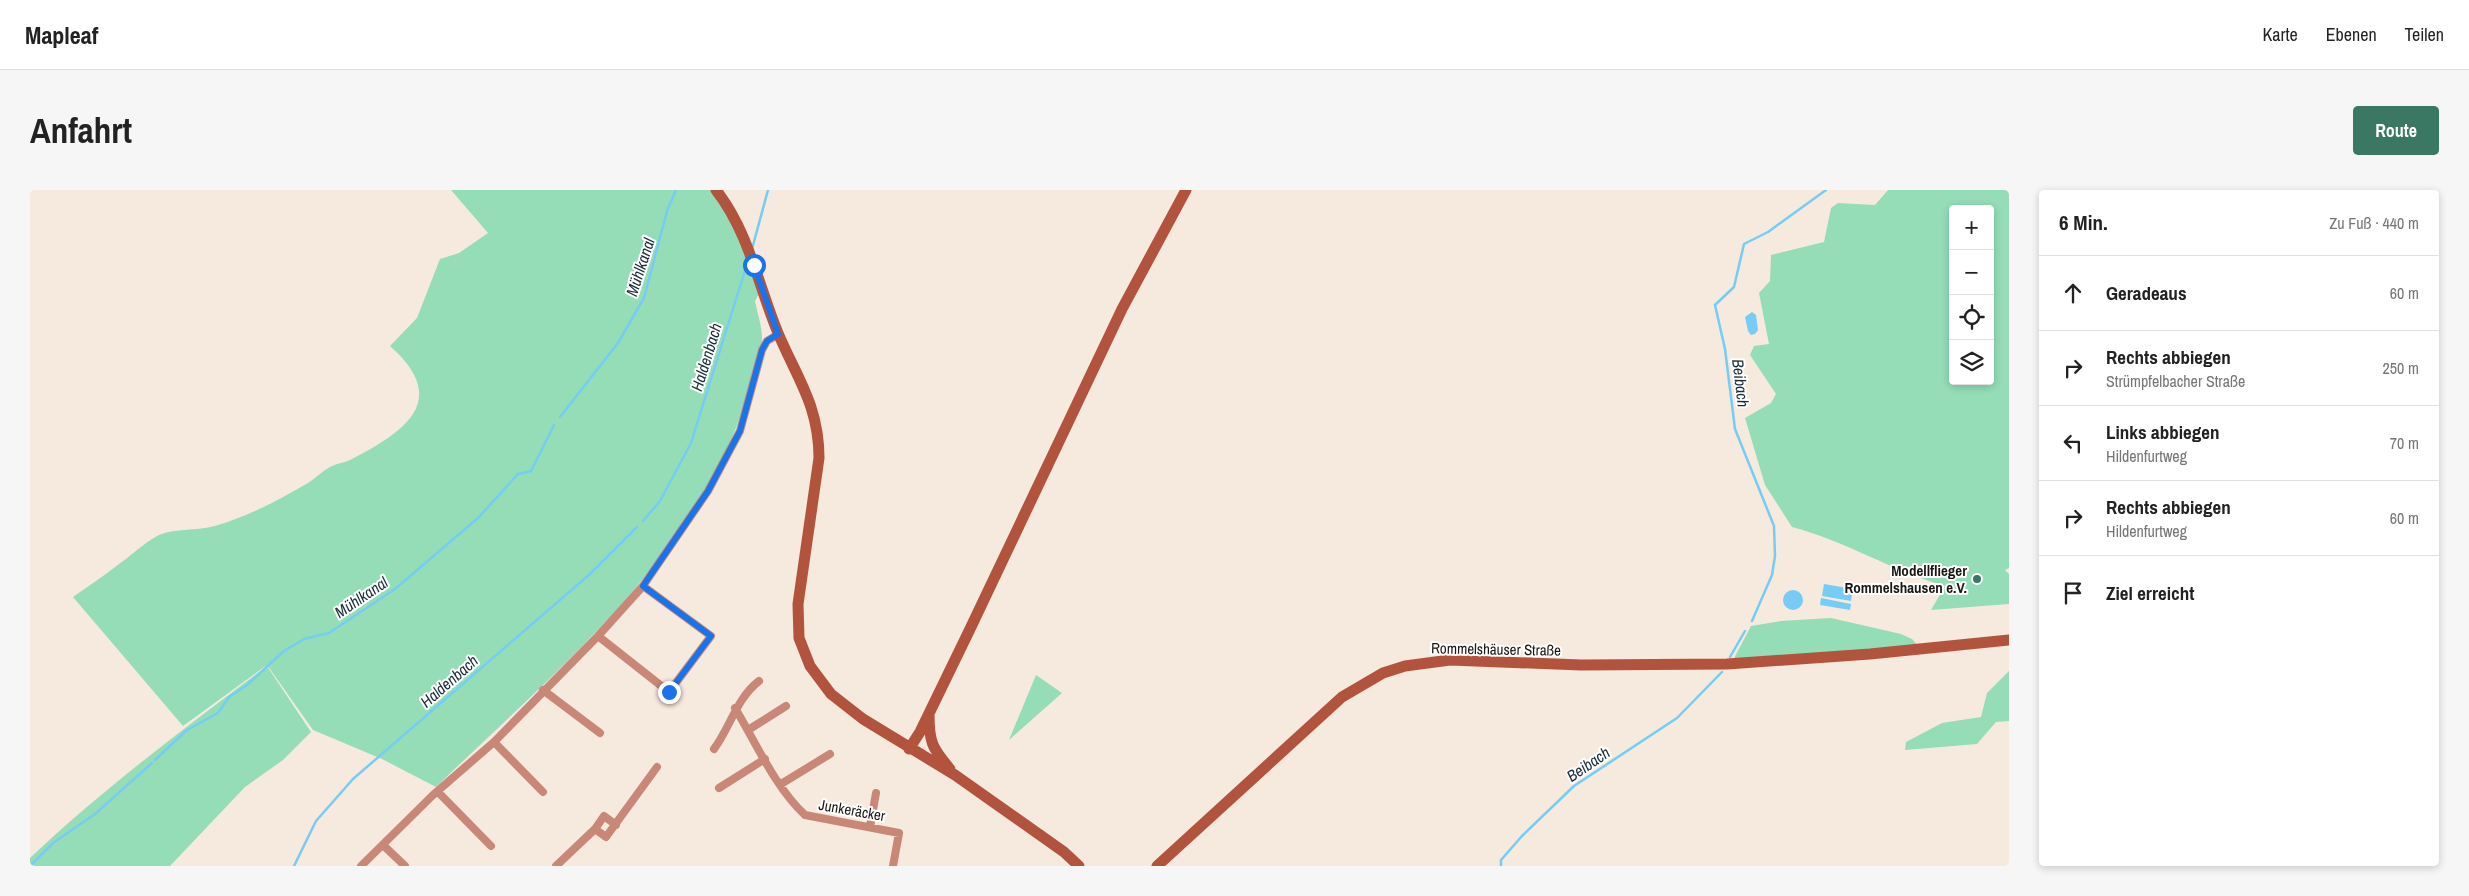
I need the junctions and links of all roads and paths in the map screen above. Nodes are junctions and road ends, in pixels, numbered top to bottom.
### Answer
1 (716, 190) edge
2 (1186, 190) edge
3 (778, 334) junction
4 (643, 586) junction
5 (598, 636) junction
6 (2009, 640) edge
7 (759, 680) dead end
8 (543, 690) junction
9 (786, 706) dead end
10 (735, 708) junction
11 (929, 710) junction
12 (748, 730) junction
13 (600, 732) dead end
14 (494, 742) junction
15 (714, 749) dead end
16 (909, 749) junction
17 (830, 754) dead end
18 (765, 759) junction
19 (657, 766) dead end
20 (954, 775) junction
21 (781, 784) junction
22 (719, 788) dead end
23 (438, 792) junction
24 (543, 792) dead end
25 (876, 793) dead end
26 (616, 824) junction
27 (870, 827) junction
28 (595, 829) junction
29 (383, 845) junction
30 (491, 846) dead end
31 (361, 866) edge
32 (405, 866) edge
33 (556, 866) edge
34 (893, 866) edge
35 (1079, 866) edge
36 (1157, 866) edge

1 - 3 main road
2 - 11 main road
3 - 4 street
3 - 16 main road
4 - 5 street
4 - 5 street
5 - 8 street
6 - 36 main road, Rommelshäuser Straße
7 - 10 street
8 - 13 street
8 - 14 street
9 - 12 street
10 - 12 street, Junkeräcker
10 - 15 street
11 - 16 main road
11 - 20 main road
12 - 18 street, Junkeräcker
14 - 23 street
14 - 24 street
16 - 20 main road
17 - 21 street
18 - 21 street, Junkeräcker
18 - 22 street
19 - 26 street
20 - 35 main road
21 - 27 street, Junkeräcker
23 - 29 street
23 - 30 street
25 - 27 street
26 - 28 street
26 - 28 street
27 - 34 street, Junkeräcker
28 - 33 street
29 - 31 street
29 - 32 street

